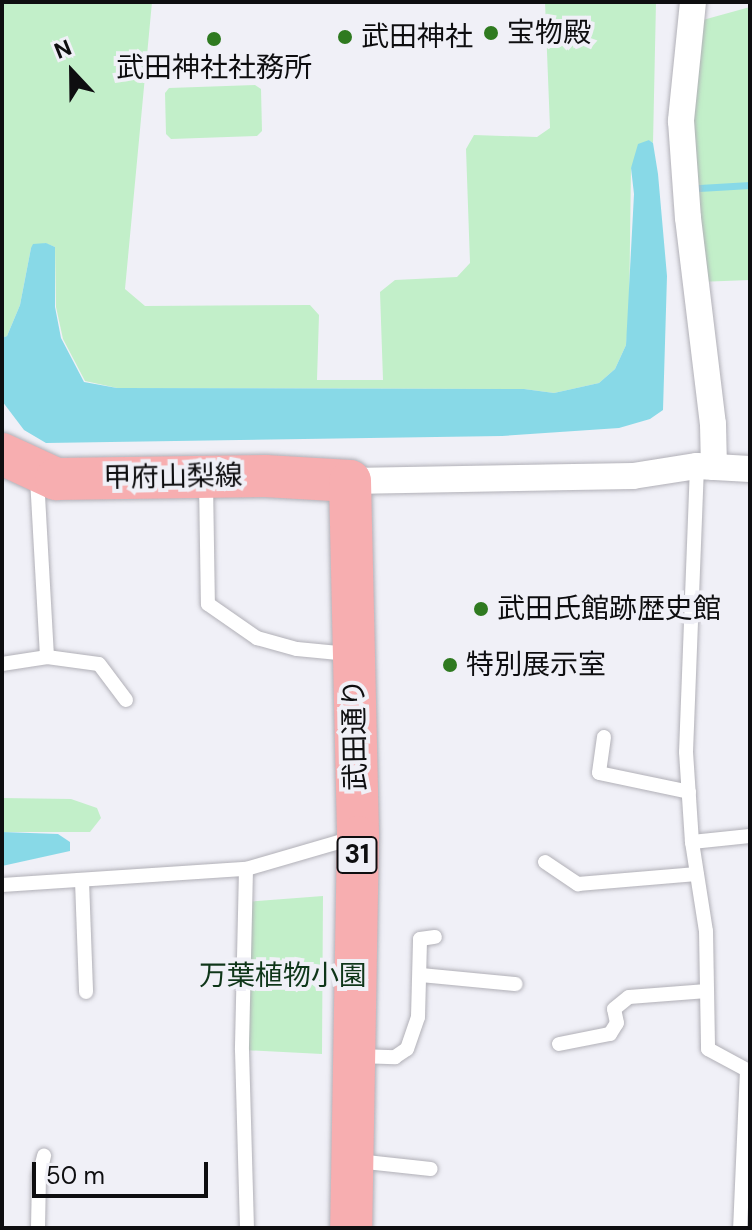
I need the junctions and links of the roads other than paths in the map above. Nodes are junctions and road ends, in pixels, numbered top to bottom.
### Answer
1 (693, 2) edge
2 (20, 462) edge
3 (706, 466) junction
4 (750, 469) edge
5 (206, 477) junction
6 (350, 481) junction
7 (354, 654) junction
8 (47, 657) junction
9 (2, 664) edge
10 (126, 700) dead end
11 (604, 737) dead end
12 (689, 792) junction
13 (750, 836) edge
14 (358, 837) junction
15 (692, 842) junction
16 (545, 862) dead end
17 (246, 869) junction
18 (697, 874) junction
19 (82, 881) junction
20 (2, 885) edge
21 (435, 937) dead end
22 (420, 975) junction
23 (516, 984) dead end
24 (707, 991) junction
25 (86, 992) dead end
26 (559, 1044) dead end
27 (354, 1056) junction
28 (749, 1069) edge
29 (44, 1156) dead end
30 (352, 1160) junction
31 (431, 1169) dead end
32 (38, 1228) edge
33 (247, 1228) edge
34 (351, 1228) edge
35 (740, 1228) edge

1 - 3 street
2 - 5 main road, 甲府山梨線
2 - 8 lane
3 - 4 street
3 - 6 street
3 - 12 lane
5 - 6 main road, 甲府山梨線
5 - 7 lane
6 - 7 main road, 武田通り / 31
7 - 14 main road, 武田通り / 31
8 - 9 lane
8 - 10 lane
11 - 12 lane
12 - 15 lane
13 - 15 lane
14 - 17 lane
14 - 27 main road, 武田通り / 31
15 - 18 lane
16 - 18 lane
17 - 19 lane
17 - 33 lane
18 - 24 lane
19 - 20 lane
19 - 25 lane
21 - 22 lane
22 - 23 lane
22 - 27 lane
24 - 26 lane
24 - 28 lane
27 - 30 main road, 武田通り / 31
28 - 35 lane
29 - 32 lane
30 - 31 lane
30 - 34 main road, 武田通り / 31

